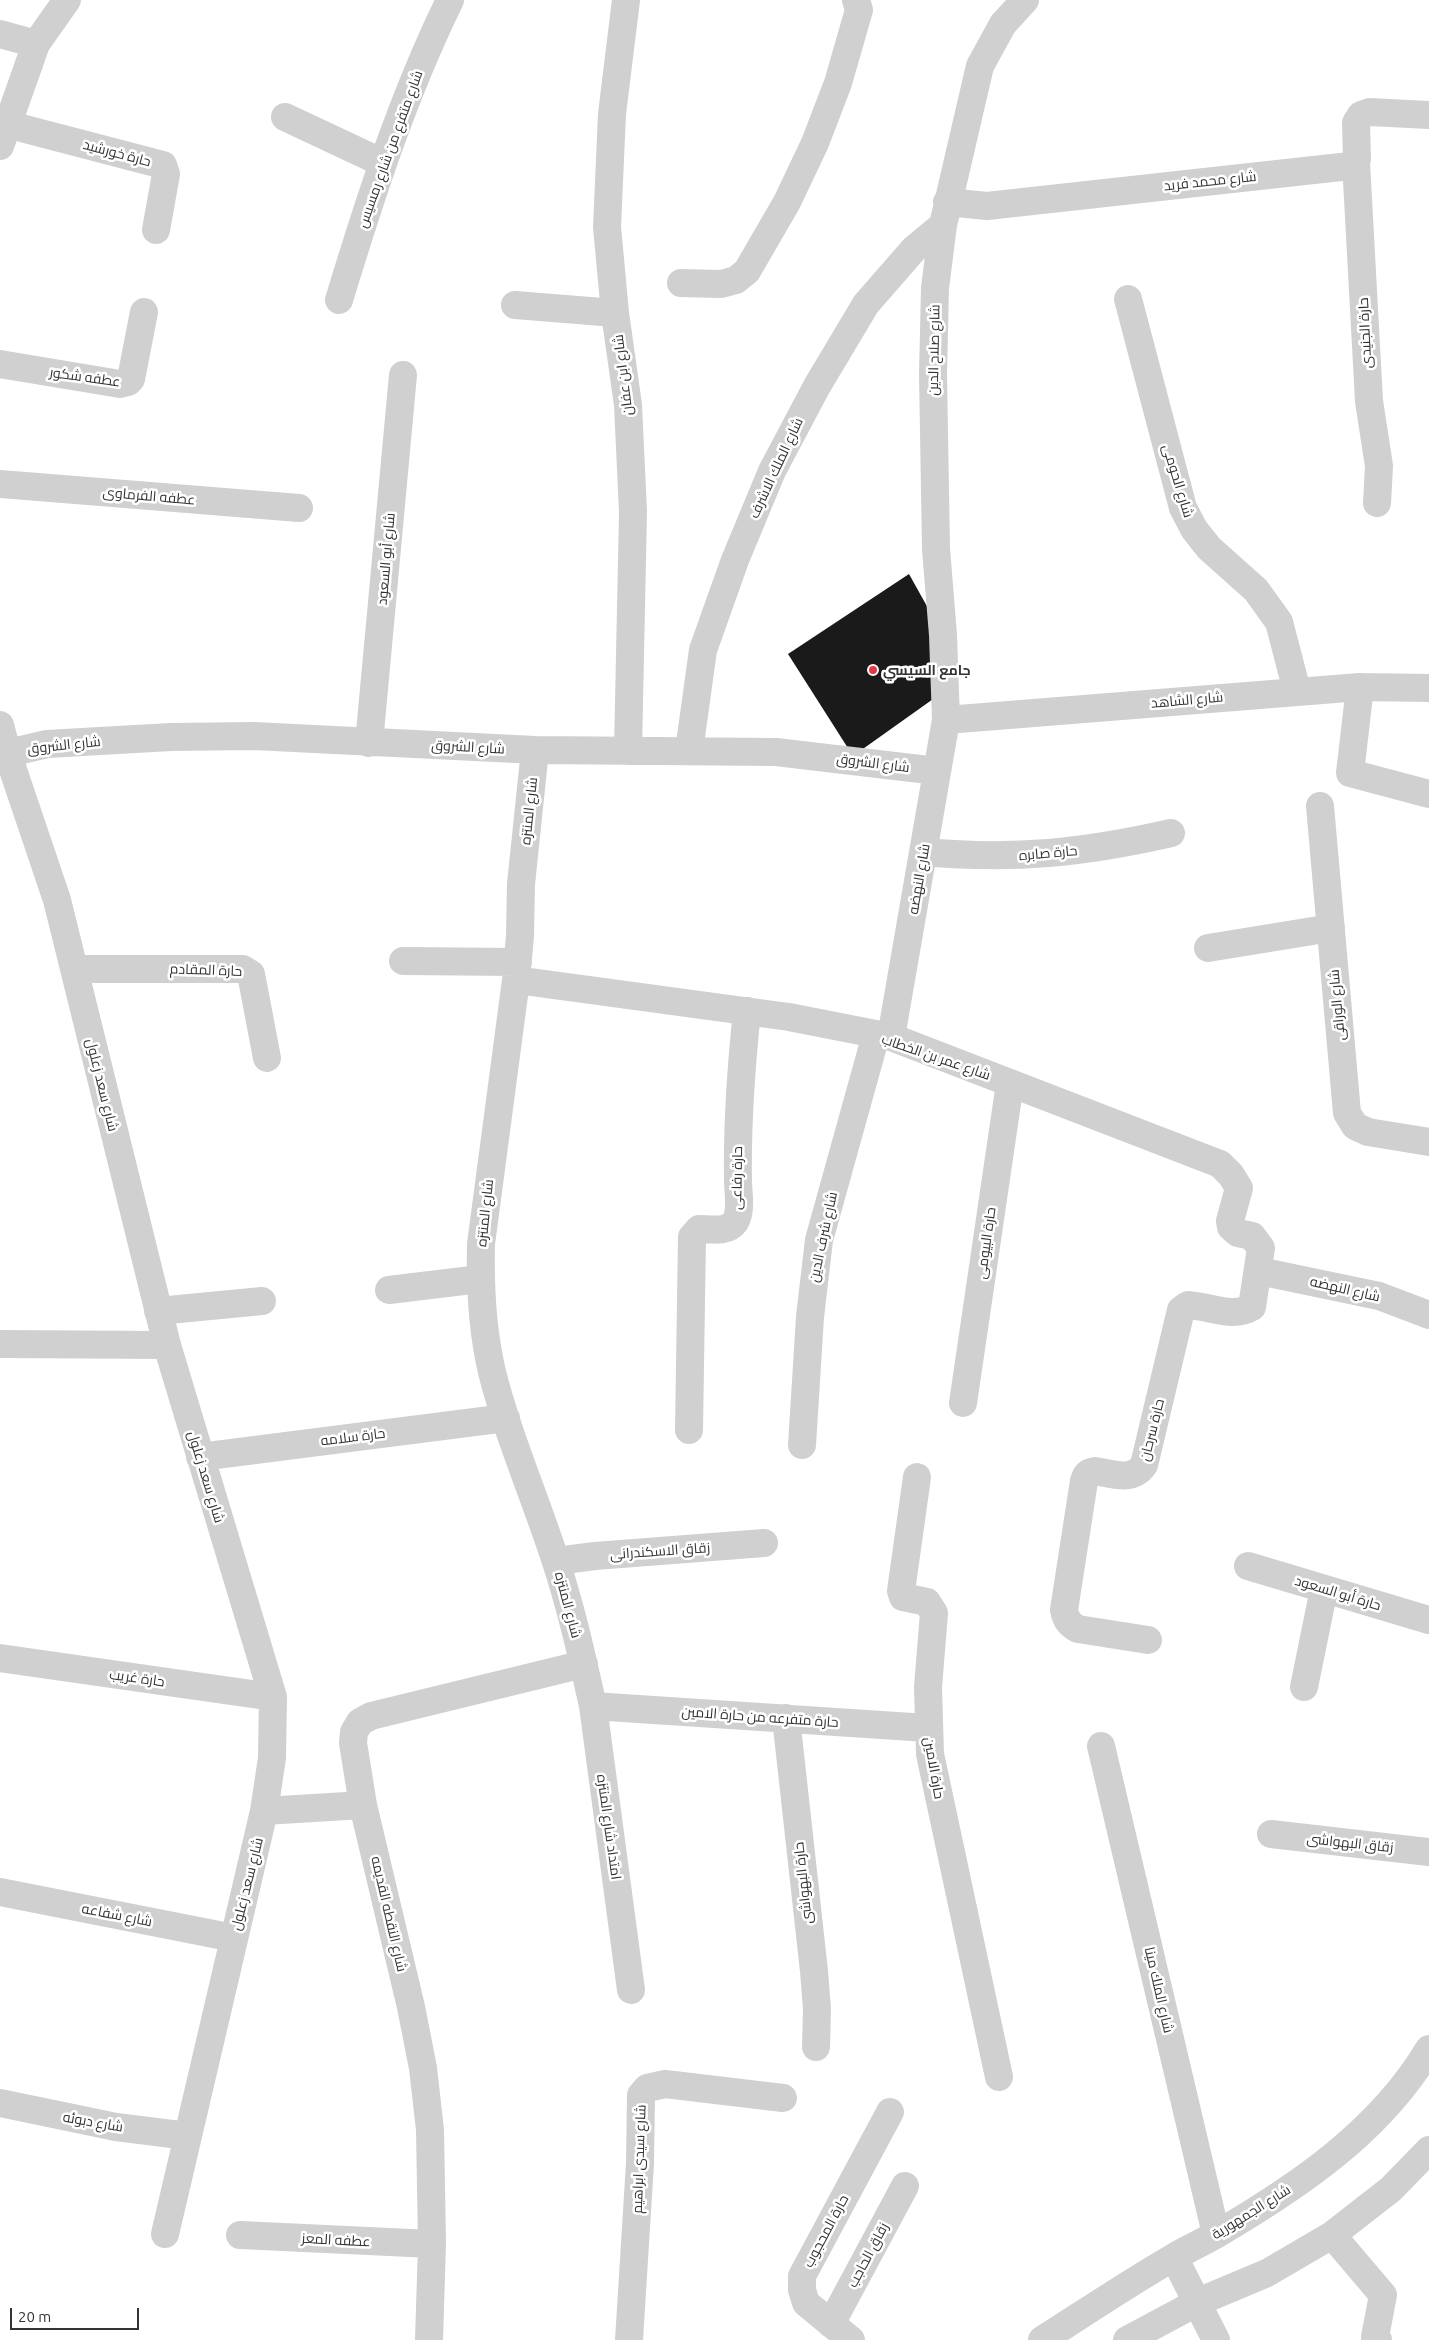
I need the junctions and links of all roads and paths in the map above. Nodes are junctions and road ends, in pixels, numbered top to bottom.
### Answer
1 (67, 0) edge
2 (450, 0) edge
3 (626, 0) edge
4 (856, 0) edge
5 (1026, 0) edge
6 (0, 34) edge
7 (36, 44) junction
8 (1429, 115) edge
9 (285, 117) dead end
10 (3, 135) edge
11 (1356, 162) junction
12 (383, 163) junction
13 (945, 214) junction
14 (156, 230) dead end
15 (681, 283) dead end
16 (1128, 298) dead end
17 (339, 300) dead end
18 (515, 305) dead end
19 (144, 312) dead end
20 (615, 314) junction
21 (0, 364) edge
22 (403, 375) dead end
23 (0, 484) edge
24 (1377, 503) dead end
25 (299, 508) dead end
26 (1360, 687) junction
27 (1429, 688) edge
28 (1297, 692) junction
29 (946, 720) junction
30 (0, 725) edge
31 (369, 742) junction
32 (535, 750) junction
33 (628, 751) junction
34 (689, 751) junction
35 (3, 754) edge
36 (938, 771) junction
37 (1429, 794) edge
38 (1320, 806) dead end
39 (1171, 833) dead end
40 (924, 852) junction
41 (1331, 928) junction
42 (1208, 948) dead end
43 (403, 961) dead end
44 (74, 970) junction
45 (517, 971) junction
46 (747, 1012) junction
47 (883, 1036) junction
48 (267, 1058) dead end
49 (1010, 1083) junction
50 (1429, 1142) edge
51 (1230, 1222) joint
52 (1259, 1270) junction
53 (480, 1279) junction
54 (389, 1290) dead end
55 (262, 1301) dead end
56 (158, 1311) junction
57 (1429, 1315) edge
58 (0, 1344) edge
59 (167, 1345) junction
60 (963, 1403) dead end
61 (506, 1418) junction
62 (689, 1430) dead end
63 (802, 1445) dead end
64 (200, 1457) junction
65 (917, 1477) dead end
66 (764, 1542) dead end
67 (556, 1561) junction
68 (1248, 1566) dead end
69 (1324, 1589) junction
70 (1429, 1620) edge
71 (1148, 1640) dead end
72 (0, 1658) edge
73 (584, 1664) junction
74 (1304, 1687) dead end
75 (273, 1697) junction
76 (593, 1706) junction
77 (786, 1718) junction
78 (928, 1728) junction
79 (1101, 1746) dead end
80 (363, 1805) junction
81 (264, 1811) junction
82 (1271, 1834) dead end
83 (1429, 1852) edge
84 (0, 1892) edge
85 (234, 1938) junction
86 (631, 1990) dead end
87 (816, 2047) dead end
88 (1429, 2049) edge
89 (999, 2077) dead end
90 (783, 2098) dead end
91 (0, 2103) edge
92 (890, 2112) dead end
93 (188, 2136) junction
94 (1429, 2150) edge
95 (905, 2186) dead end
96 (165, 2234) dead end
97 (1216, 2234) junction
98 (1332, 2235) junction
99 (240, 2236) dead end
100 (432, 2244) junction
101 (1174, 2257) junction
102 (1198, 2302) junction
103 (841, 2332) edge
104 (429, 2340) edge
105 (629, 2340) edge
106 (1042, 2340) edge
107 (1127, 2340) edge
108 (1216, 2340) edge
109 (1378, 2340) edge

1 - 7 street
2 - 12 street, شارع متفرع من شارع رمسيس
3 - 20 street, شارع ابن عفان
4 - 15 street
5 - 13 street, شارع صلاح الدين
6 - 7 street
7 - 10 street
8 - 11 street
9 - 12 street
10 - 14 street, حارة خورشيد
11 - 13 street, شارع محمد فريد
11 - 24 street, حارة الجنيدى
12 - 17 street, شارع متفرع من شارع رمسيس
13 - 29 street, شارع صلاح الدين
13 - 34 street, شارع الملك الاشرف
16 - 28 street, شارع الحومى
18 - 20 street
19 - 21 street, عطفه شكور
20 - 33 street, شارع ابن عفان
22 - 31 street, شارع أبو السعود
23 - 25 street, عطفه الفرماوى
26 - 27 street, شارع الشاهد
26 - 28 street, شارع الشاهد
26 - 37 street
28 - 29 street, شارع الشاهد
29 - 36 street, شارع النهضه
30 - 35 street, شارع سعد زعلول
31 - 32 street, شارع الشروق
31 - 35 street, شارع الشروق
32 - 33 street, شارع الشروق
32 - 45 street, شارع المنتزه
33 - 34 street, شارع الشروق
34 - 36 street, شارع الشروق
35 - 44 street, شارع سعد زعلول
36 - 40 street, شارع النهضه
38 - 41 street, شارع الوراقى
39 - 40 street, حارة صابره
40 - 47 street, شارع النهضه
41 - 42 street
41 - 50 street, شارع الوراقى
43 - 45 street, شارع عمر بن الخطاب
44 - 48 street, حارة المقادم
44 - 56 street, شارع سعد زعلول
45 - 46 street, شارع عمر بن الخطاب
45 - 53 street, شارع المنتزه
46 - 47 street, شارع عمر بن الخطاب
46 - 62 street, حارة رفاعى
47 - 49 street, شارع عمر بن الخطاب
47 - 63 street, شارع شرف الدين
49 - 51 street, شارع عمر بن الخطاب
49 - 60 street, حارة البيومى
51 - 52 street, حارة سرحان
52 - 57 street, شارع النهضه
52 - 71 street, حارة سرحان
53 - 54 street
53 - 61 street, شارع المنتزه
55 - 56 street
56 - 59 street, شارع سعد زعلول
58 - 59 street
59 - 64 street, شارع سعد زعلول
61 - 64 street, حارة سلامه
61 - 67 street, شارع المنتزه
64 - 75 street, شارع سعد زعلول
65 - 78 street, حارة الامين
66 - 67 street, زقاق الاسكندرانى
67 - 73 street, شارع المنتزه
68 - 69 street, حارة أبو السعود
69 - 70 street, حارة أبو السعود
69 - 74 street
72 - 75 street, حارة غريب
73 - 76 street, امتداد شارع المنتزه
73 - 80 street, شارع النقطه القديمه
75 - 81 street, شارع سعد زعلول
76 - 77 street, حارة متفرعه من حارة الامين
76 - 86 street, امتداد شارع المنتزه
77 - 78 street, حارة متفرعه من حارة الامين
77 - 87 street, حارة البهواشى
78 - 89 street, حارة الامين
79 - 97 street, شارع الملك مينا
80 - 81 street
80 - 100 street, شارع النقطه القديمه
81 - 85 street, شارع سعد زعلول
82 - 83 street, زقاق البهواشى
84 - 85 street, شارع شفاعه
85 - 93 street, شارع سعد زعلول
88 - 97 street, شارع الجمهورية
90 - 105 street, شارع سيدى ابراهيم
91 - 93 street, شارع دبوئه
92 - 103 street, حارة المحجوب
93 - 96 street, شارع سعد زعلول
94 - 98 street
95 - 103 street, زقاق الحاجب
97 - 101 street, شارع الجمهورية
98 - 102 street
98 - 109 street
99 - 100 street, عطفه المعز
100 - 104 street, شارع النقطه القديمه
101 - 102 street
101 - 106 street, شارع الجمهورية
102 - 107 street
102 - 108 street

